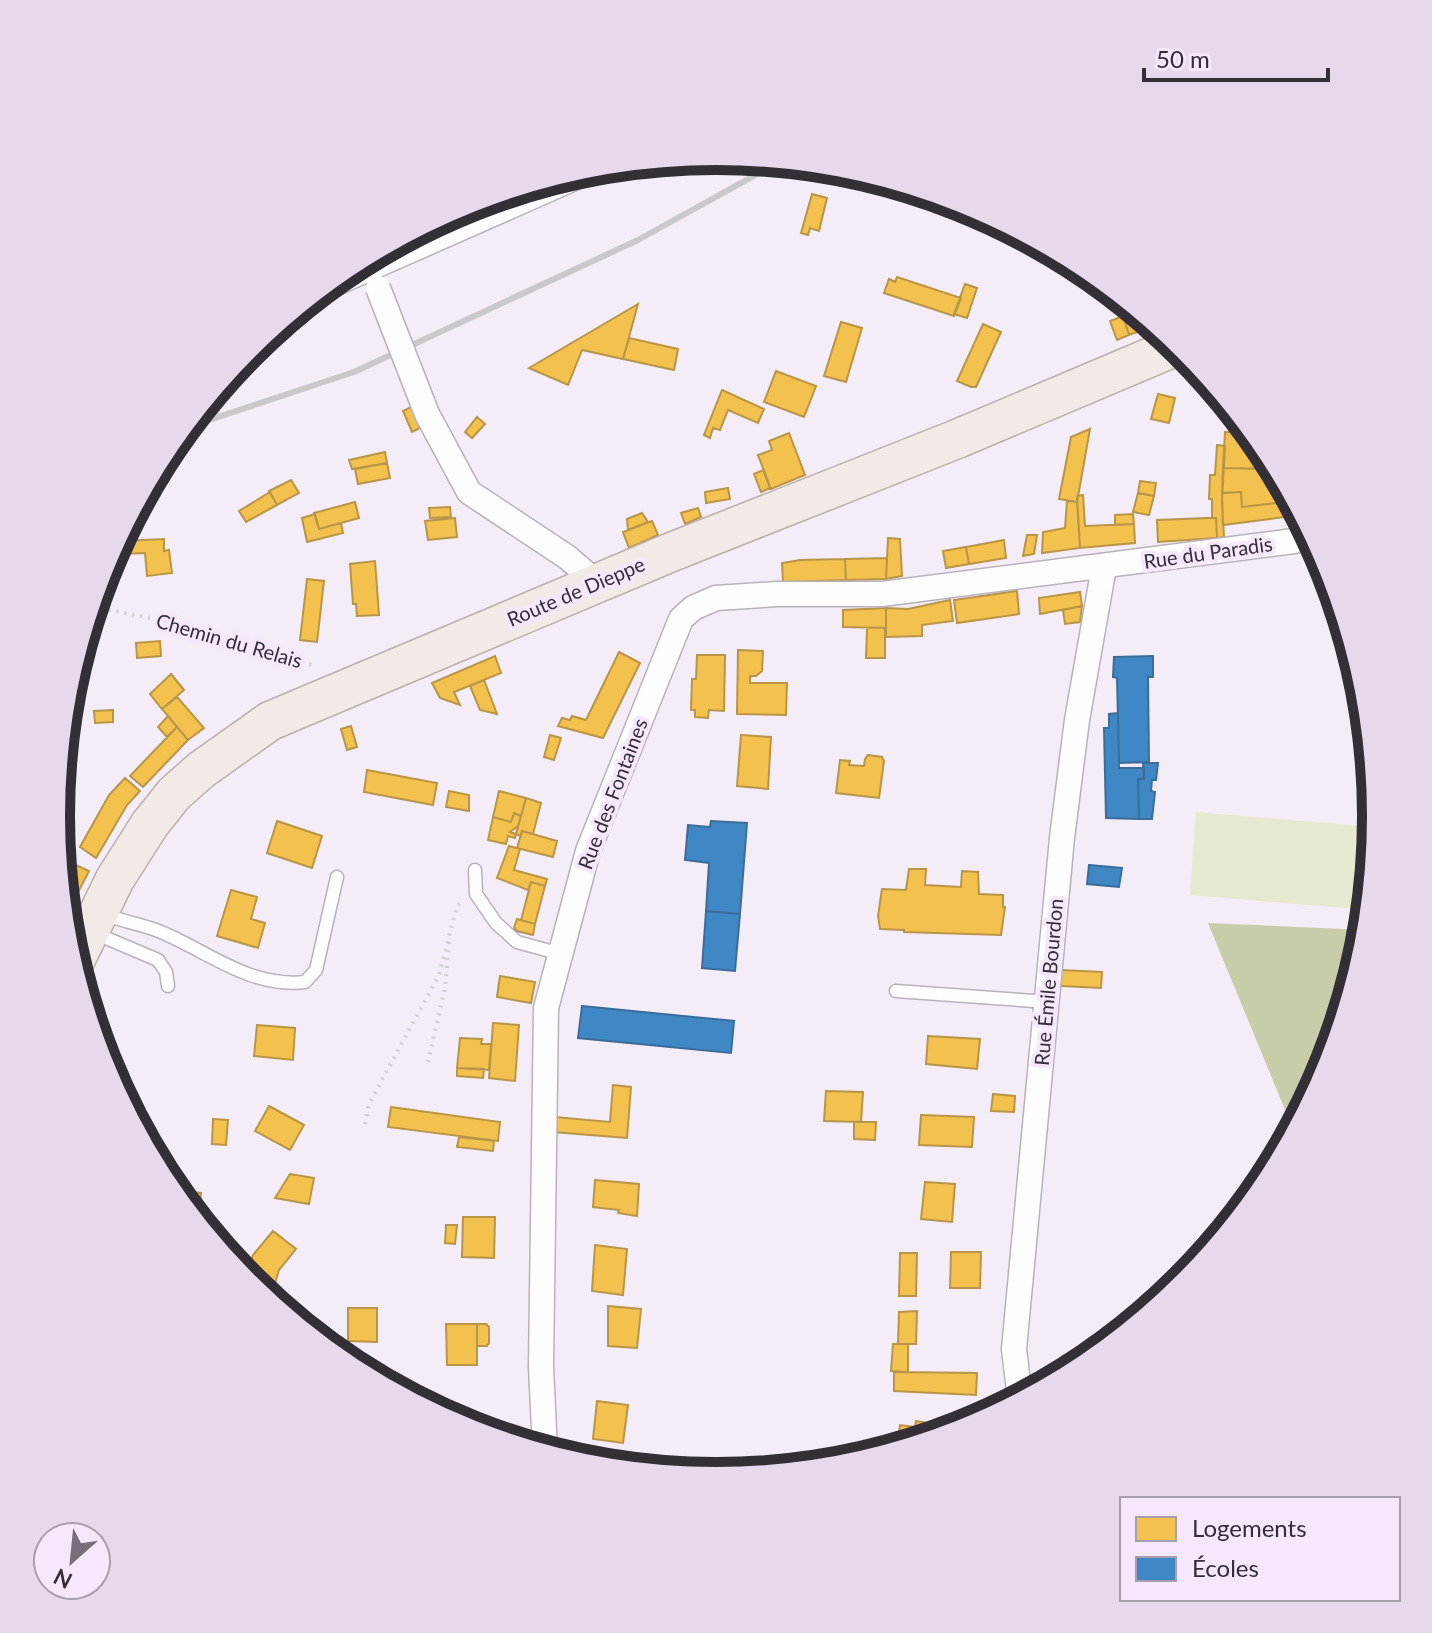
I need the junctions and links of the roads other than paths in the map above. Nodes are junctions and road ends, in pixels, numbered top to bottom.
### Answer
1 (532, 198) edge
2 (374, 271) edge
3 (1164, 352) edge
4 (1299, 539) edge
5 (1104, 567) junction
6 (597, 583) junction
7 (475, 870) dead end
8 (337, 877) dead end
9 (87, 935) edge
10 (561, 954) junction
11 (168, 986) dead end
12 (896, 991) dead end
13 (1048, 1002) junction
14 (1019, 1387) edge
15 (544, 1439) edge

1 - 2 street
2 - 6 street, bridge
3 - 6 main road, Route de Dieppe
4 - 5 street, Rue du Paradis
5 - 10 street, Rue des Fontaines
5 - 13 street, Rue Émile Bourdon
6 - 9 main road, Route de Dieppe
7 - 10 lane
8 - 9 lane
9 - 11 lane
10 - 15 street, Rue des Fontaines
12 - 13 lane
13 - 14 street, Rue Émile Bourdon

